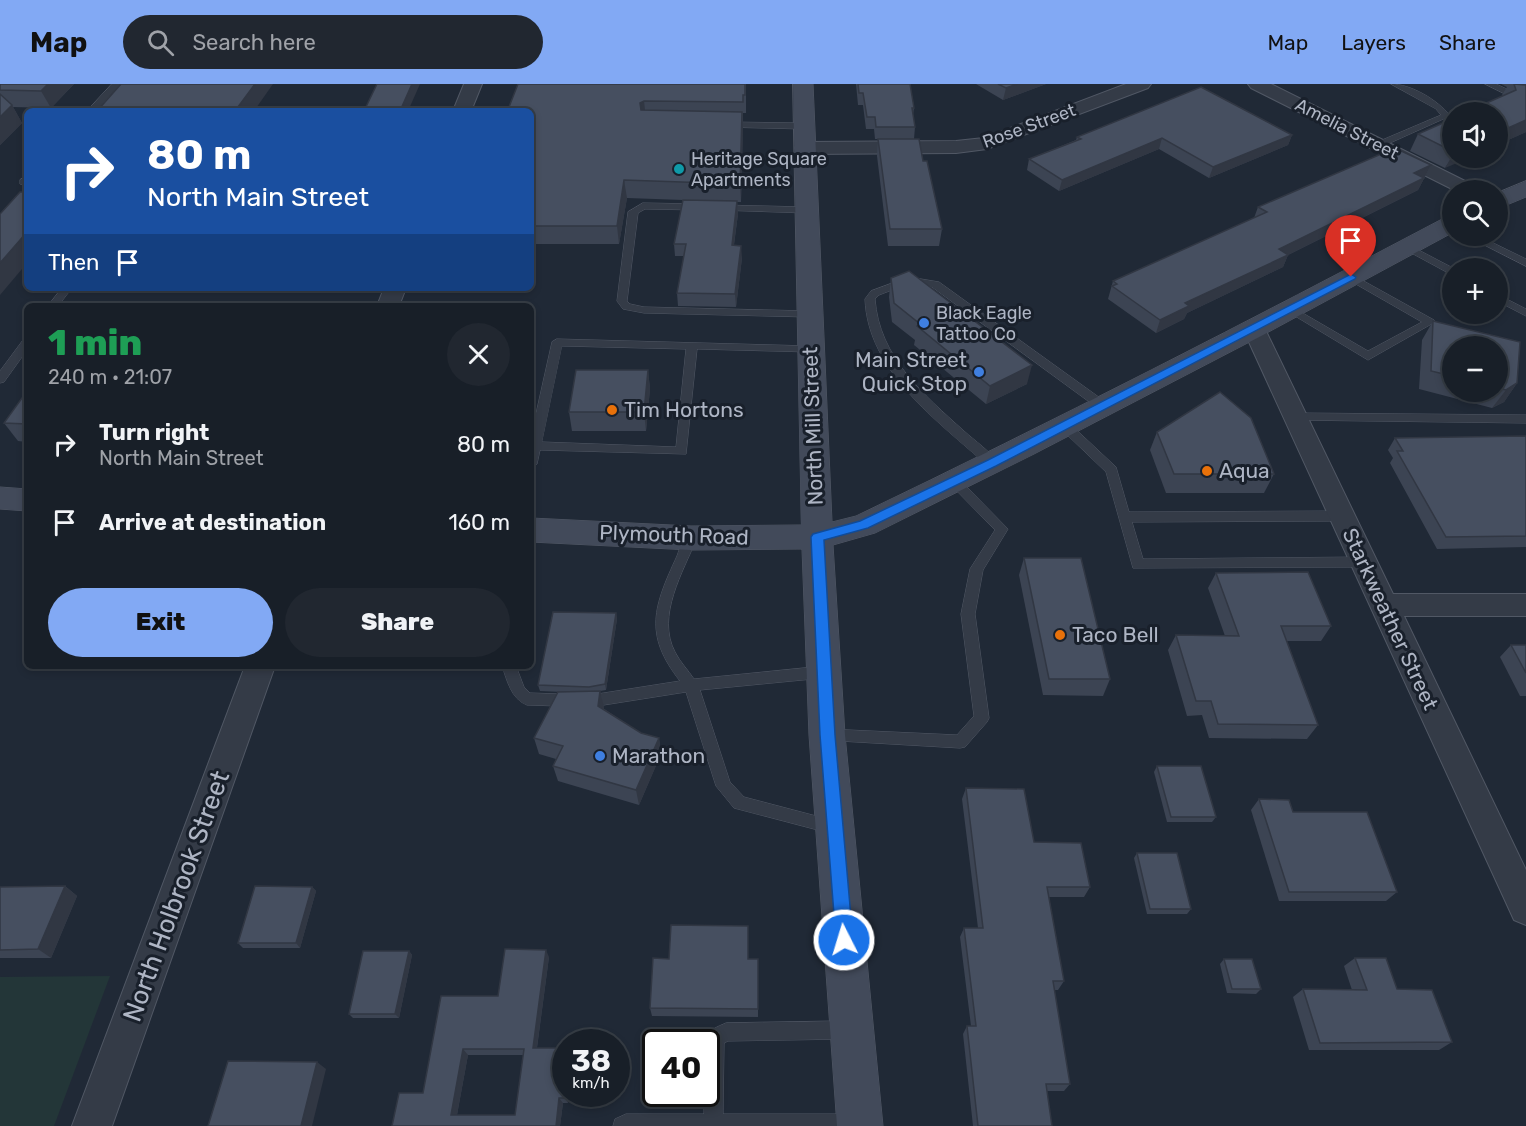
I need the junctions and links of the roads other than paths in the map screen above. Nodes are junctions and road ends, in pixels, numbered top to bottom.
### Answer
1 (117, 84) edge
2 (472, 84) edge
3 (803, 84) edge
4 (1142, 84) edge
5 (1395, 84) edge
6 (1489, 84) edge
7 (1266, 85) edge
8 (1526, 101) edge
9 (94, 108) edge
10 (463, 108) edge
11 (711, 125) edge
12 (804, 137) junction
13 (1378, 145) junction
14 (1448, 180) edge
15 (1526, 188) edge
16 (1508, 196) edge
17 (806, 210) junction
18 (1442, 229) edge
19 (1491, 246) edge
20 (1407, 247) junction
21 (1526, 264) edge
22 (1442, 266) edge
23 (1351, 277) junction
24 (1508, 303) edge
25 (1290, 310) junction
26 (1526, 313) edge
27 (809, 315) junction
28 (1254, 329) junction
29 (24, 346) edge
30 (692, 346) junction
31 (810, 349) junction
32 (0, 379) edge
33 (1103, 406) junction
34 (1296, 417) junction
35 (1526, 419) edge
36 (1065, 426) junction
37 (535, 446) junction
38 (534, 450) edge
39 (992, 463) junction
40 (954, 481) junction
41 (0, 498) edge
42 (24, 500) edge
43 (1342, 516) junction
44 (1124, 517) junction
45 (534, 530) edge
46 (817, 537) junction
47 (692, 538) junction
48 (1364, 562) junction
49 (1383, 605) junction
50 (1526, 605) edge
51 (259, 669) edge
52 (510, 669) edge
53 (824, 671) junction
54 (691, 685) junction
55 (827, 735) junction
56 (835, 827) junction
57 (1526, 908) edge
58 (852, 1030) junction
59 (713, 1123) junction
60 (860, 1124) edge
61 (92, 1126) edge
62 (622, 1126) edge

1 - 9 lane
2 - 10 street
3 - 12 street, North Mill Street
4 - 12 street, Rose Street
5 - 13 lane
6 - 8 lane
7 - 13 street, Amelia Street
11 - 12 lane
12 - 17 street, North Mill Street
13 - 14 street, Amelia Street
15 - 16 street
17 - 27 street, North Mill Street
17 - 27 lane
18 - 20 street, Plymouth Road
19 - 21 lane
20 - 22 lane
20 - 23 street, Plymouth Road
23 - 25 street, Plymouth Road
23 - 25 lane
24 - 26 lane
25 - 28 street, Plymouth Road
27 - 31 street, North Mill Street
28 - 33 street, Plymouth Road
28 - 34 street, Starkweather Street
29 - 32 lane
30 - 31 lane
30 - 37 lane
30 - 37 lane
31 - 46 street, North Mill Street
33 - 36 street, Plymouth Road
33 - 39 lane
34 - 35 lane
34 - 43 street, Starkweather Street
36 - 39 street, Plymouth Road
36 - 44 lane
37 - 38 lane
39 - 40 street, Plymouth Road
40 - 46 street, Plymouth Road
40 - 55 lane
41 - 42 street
43 - 44 lane
43 - 48 street, Starkweather Street
44 - 48 lane
45 - 47 street, Plymouth Road
46 - 47 street, Plymouth Road
46 - 53 street, North Mill Street
47 - 54 lane
48 - 49 street, Starkweather Street
49 - 50 street
49 - 57 street, Starkweather Street
51 - 61 street, North Holbrook Street
52 - 54 lane
53 - 54 lane
53 - 55 street, North Mill Street
54 - 56 lane
55 - 56 street, North Mill Street
56 - 58 street, North Mill Street
58 - 59 lane
58 - 60 street, North Mill Street
59 - 60 lane
59 - 62 lane

